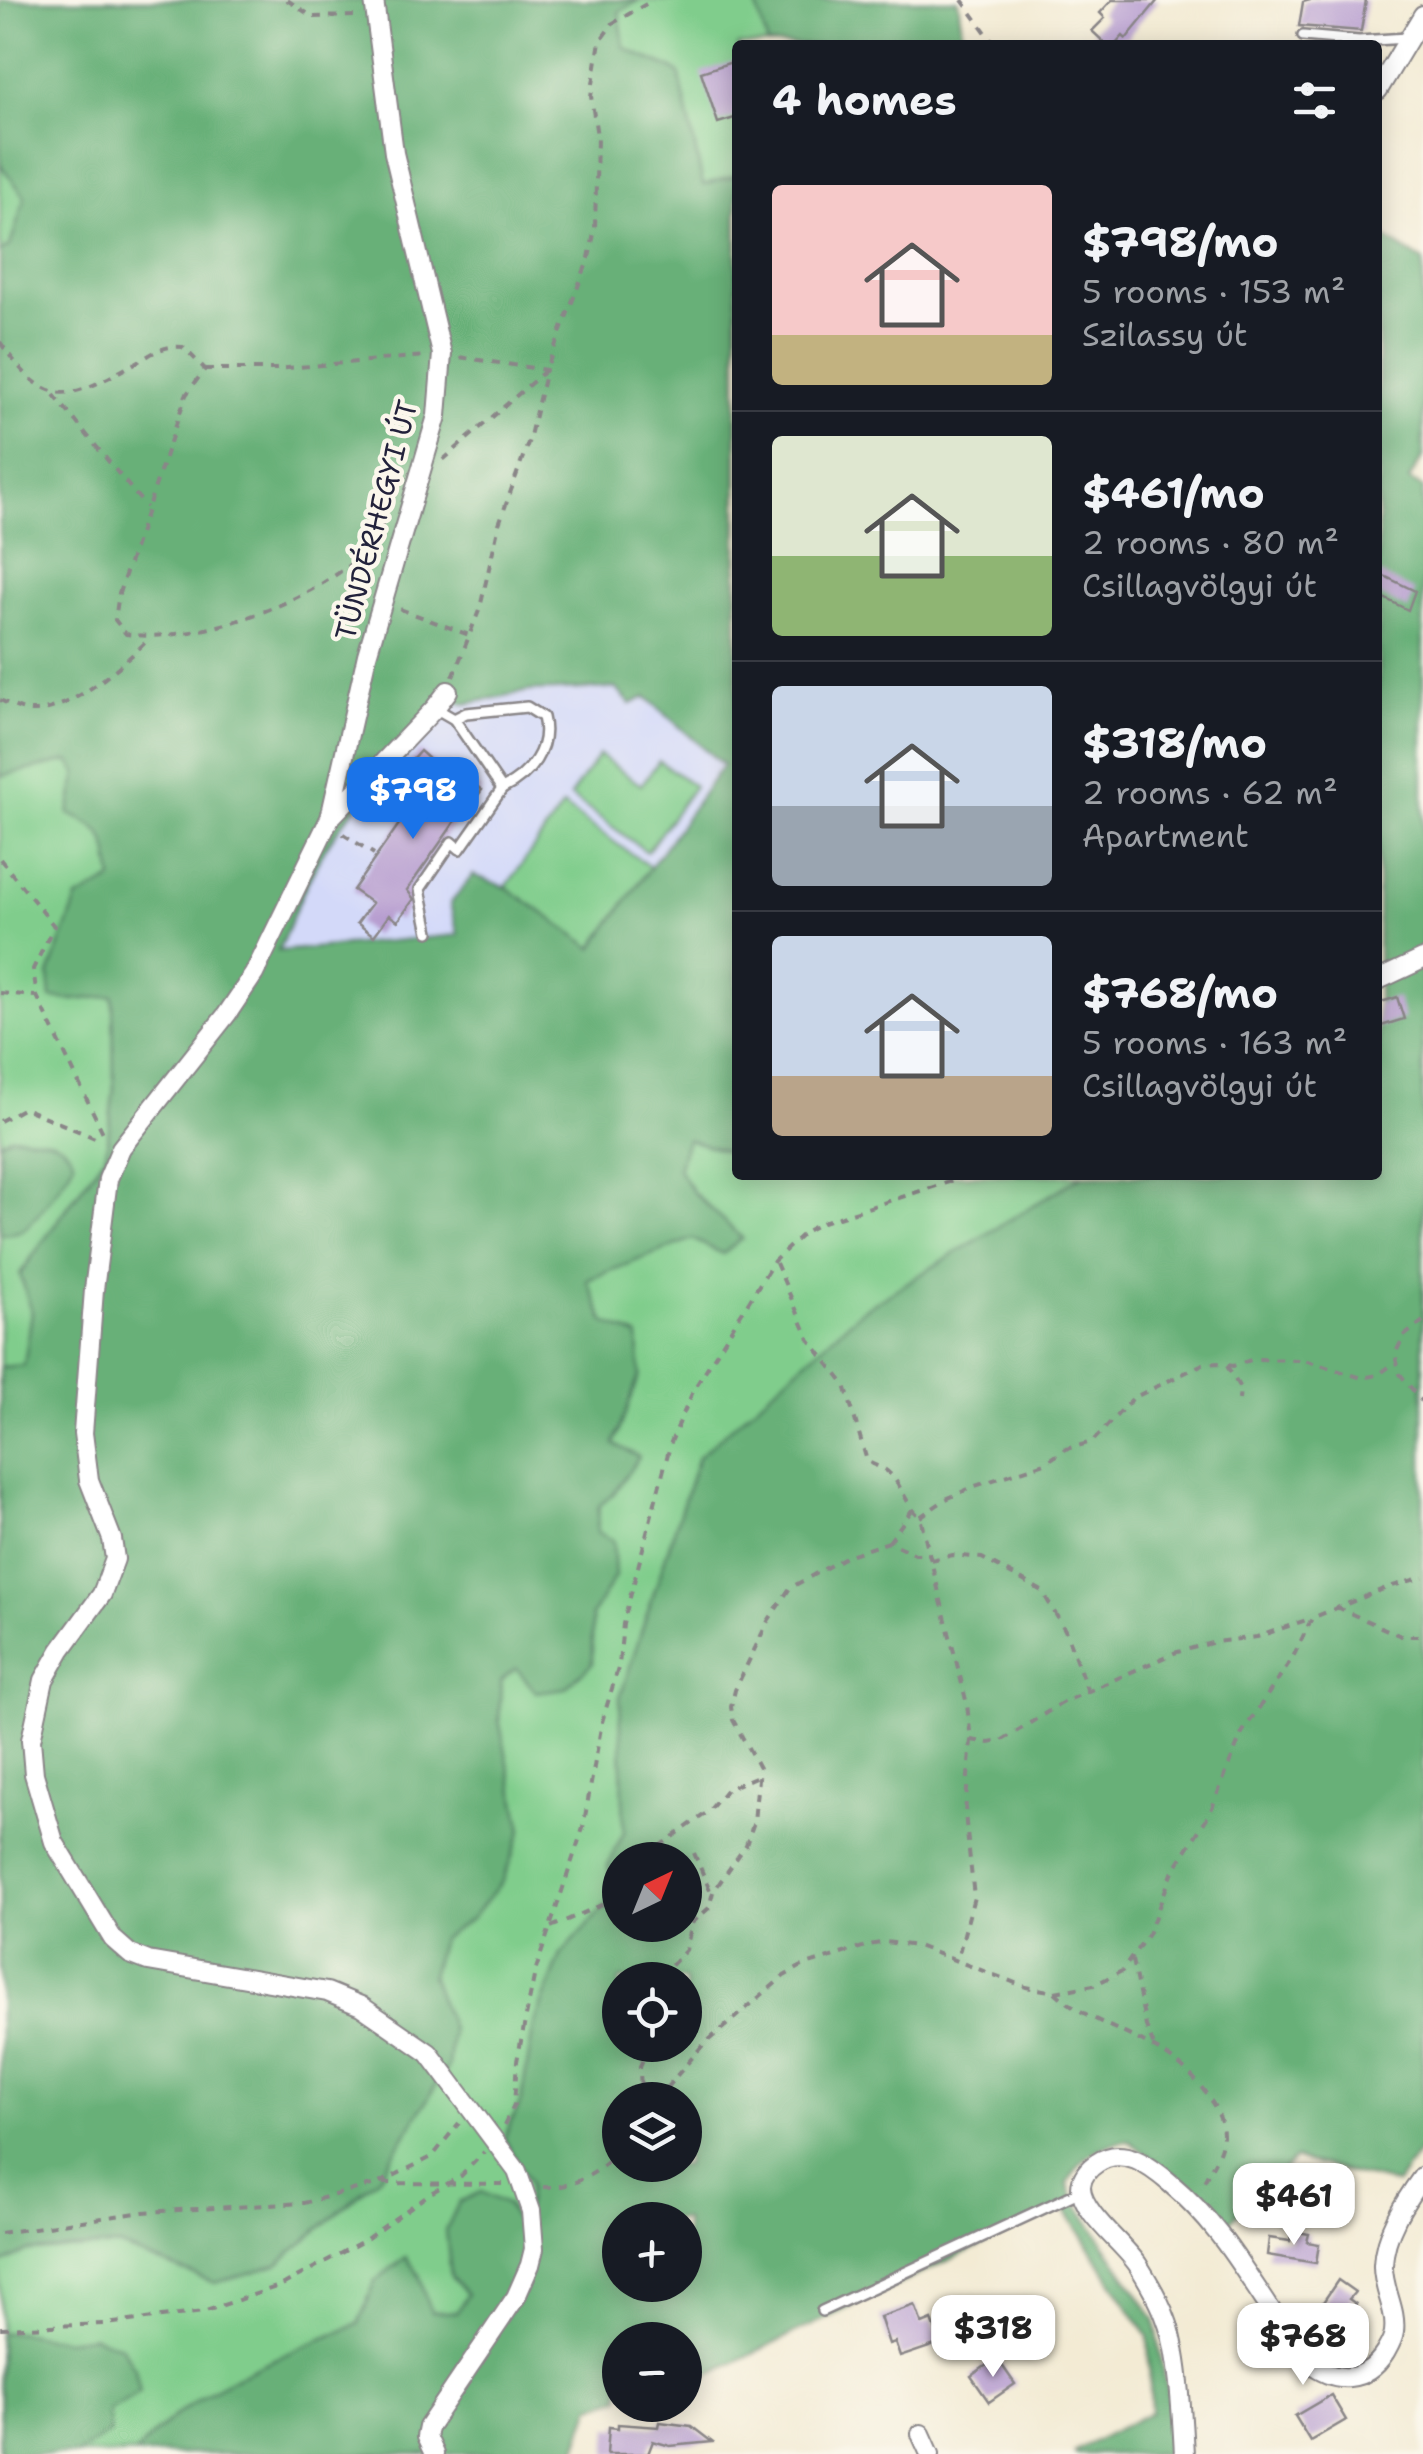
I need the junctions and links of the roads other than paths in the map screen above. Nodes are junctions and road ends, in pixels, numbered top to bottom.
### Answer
1 (369, 8) edge
2 (1423, 14) edge
3 (1303, 36) dead end
4 (1407, 38) junction
5 (1348, 40) edge
6 (1375, 40) edge
7 (1382, 83) edge
8 (448, 691) road end
9 (435, 708) junction
10 (454, 719) junction
11 (502, 790) junction
12 (329, 820) junction
13 (429, 932) dead end
14 (1423, 959) edge
15 (1382, 978) edge
16 (1423, 2176) edge
17 (1080, 2190) junction
18 (822, 2311) dead end
19 (921, 2434) dead end
20 (434, 2454) edge
21 (930, 2454) edge
22 (1184, 2454) edge

1 - 12 street, TÜNDÉRHEGYI ÚT
2 - 4 street
3 - 5 lane
4 - 6 lane
4 - 7 street
8 - 9 street
9 - 10 lane
9 - 12 street
10 - 11 lane
10 - 11 lane
11 - 13 lane
12 - 20 street
14 - 15 street
16 - 17 street
17 - 18 lane
17 - 22 street
19 - 21 street

